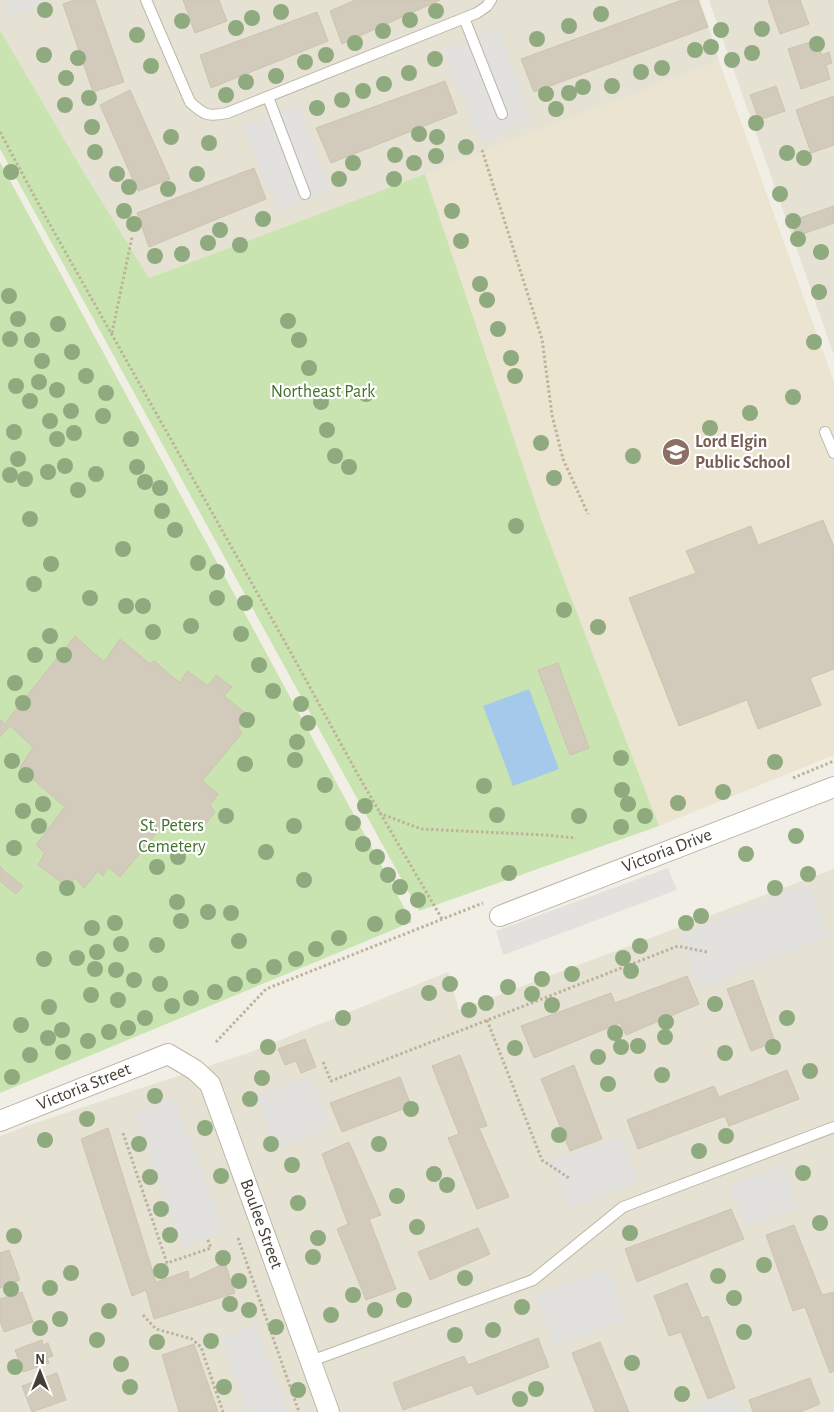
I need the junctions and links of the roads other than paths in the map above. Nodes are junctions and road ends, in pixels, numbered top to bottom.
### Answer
1 (146, 0) edge
2 (491, 0) edge
3 (464, 18) junction
4 (268, 97) junction
5 (502, 114) dead end
6 (305, 194) dead end
7 (825, 432) dead end
8 (834, 453) edge
9 (834, 787) edge
10 (500, 916) dead end
11 (168, 1054) joint
12 (0, 1121) edge
13 (834, 1127) edge
14 (311, 1361) junction
15 (329, 1412) edge

1 - 4 lane
2 - 3 lane
3 - 4 lane
3 - 5 lane
4 - 6 lane
7 - 8 lane
9 - 10 street, Victoria Drive
11 - 12 street, Victoria Street
11 - 14 street, Boulee Street
13 - 14 lane
14 - 15 street, Boulee Street

